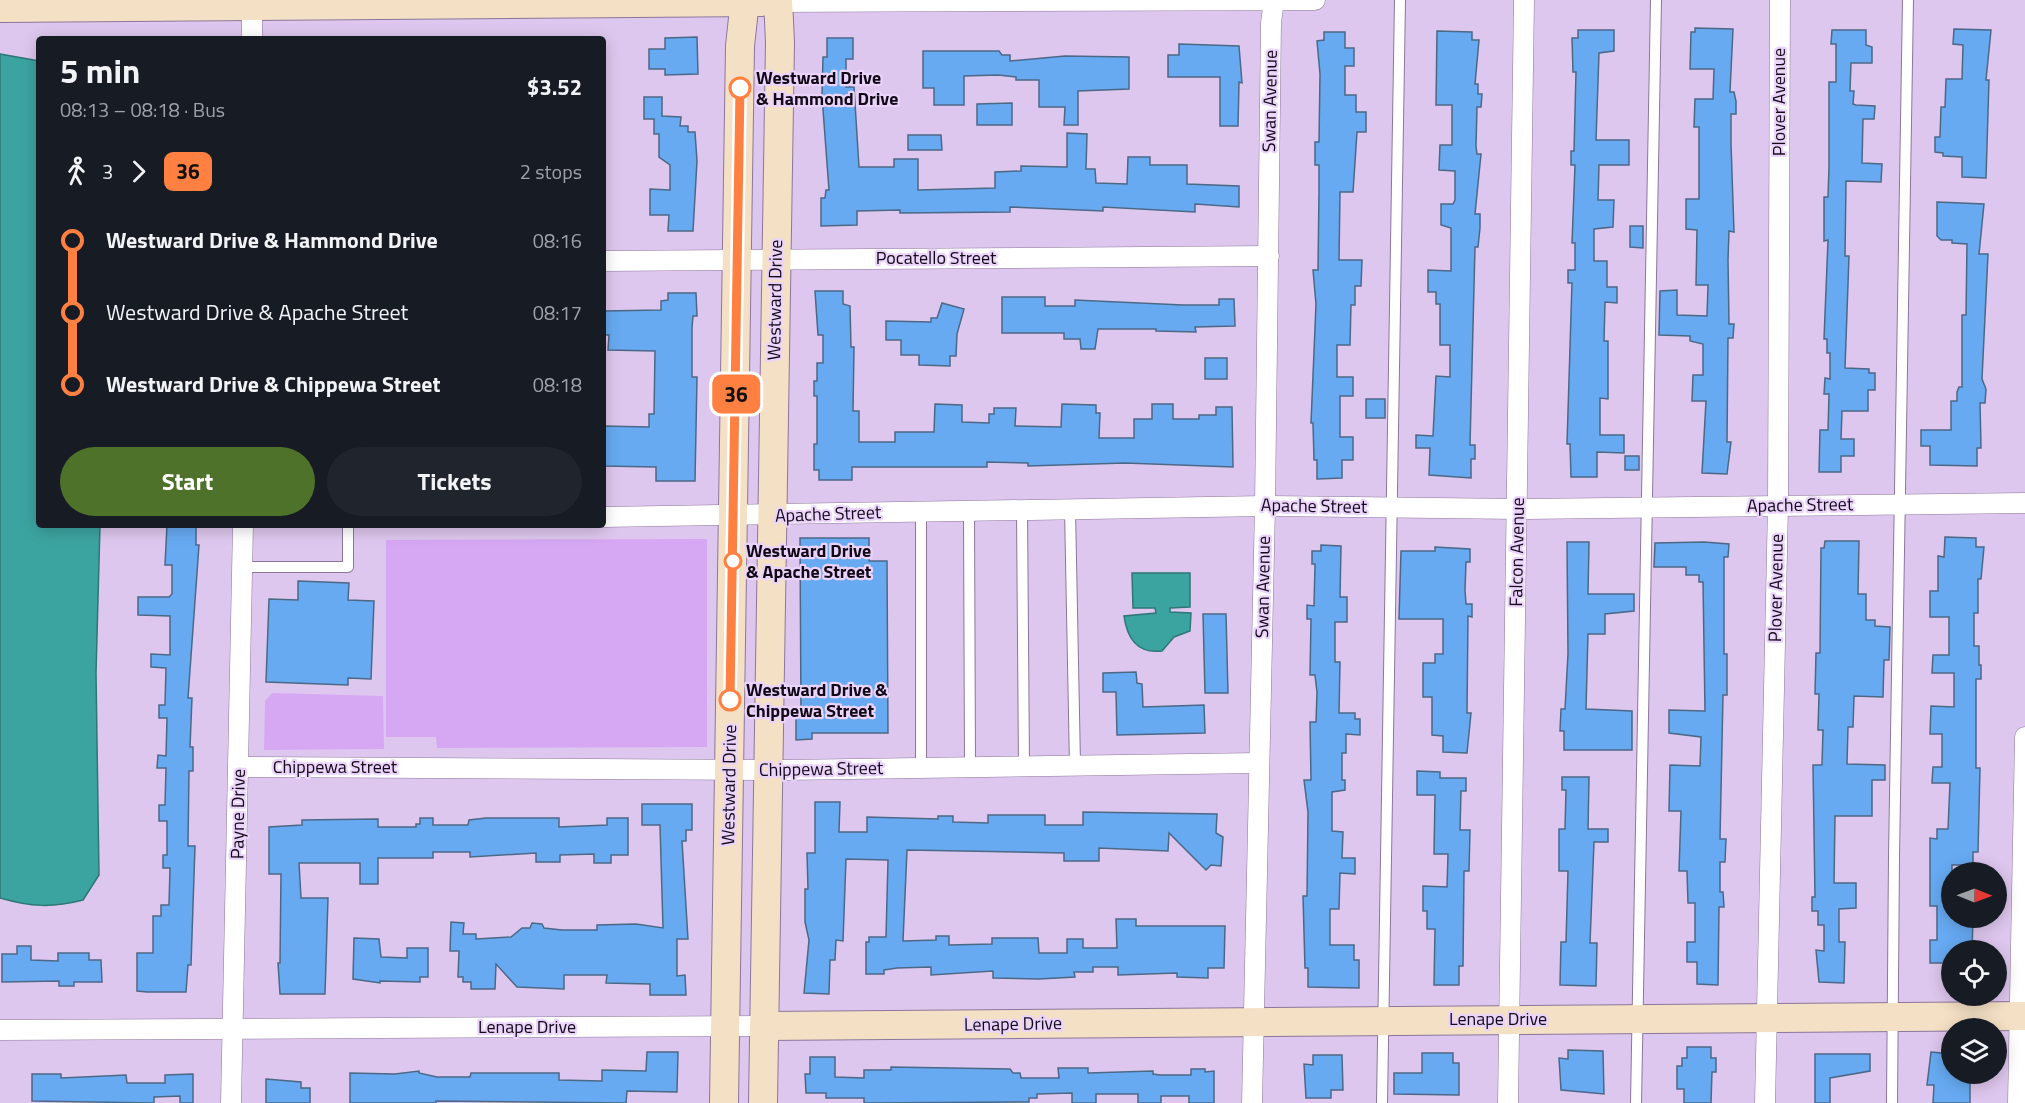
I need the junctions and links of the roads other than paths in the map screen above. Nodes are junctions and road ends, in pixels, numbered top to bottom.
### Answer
1 (1274, 0) edge
2 (1315, 0) edge
3 (1400, 0) edge
4 (1524, 0) edge
5 (1656, 0) edge
6 (1780, 0) edge
7 (1908, 0) edge
8 (619, 1) edge
9 (744, 1) edge
10 (778, 1) edge
11 (892, 1) edge
12 (384, 2) edge
13 (485, 2) edge
14 (189, 3) edge
15 (285, 3) edge
16 (89, 4) edge
17 (252, 6) junction
18 (0, 8) edge
19 (252, 36) edge
20 (1269, 256) junction
21 (738, 260) junction
22 (775, 260) junction
23 (606, 261) edge
24 (2025, 503) edge
25 (1900, 504) junction
26 (1778, 505) junction
27 (1265, 506) junction
28 (1391, 507) junction
29 (1645, 507) junction
30 (1070, 509) junction
31 (1518, 509) junction
32 (1022, 510) junction
33 (969, 511) junction
34 (921, 512) junction
35 (734, 516) junction
36 (771, 516) junction
37 (606, 517) edge
38 (243, 528) edge
39 (348, 528) edge
40 (242, 567) junction
41 (2025, 737) edge
42 (1259, 763) junction
43 (1075, 765) junction
44 (970, 766) junction
45 (1024, 766) junction
46 (239, 767) junction
47 (921, 767) junction
48 (729, 770) junction
49 (769, 770) junction
50 (2022, 1016) edge
51 (1766, 1017) junction
52 (1893, 1017) junction
53 (1636, 1018) junction
54 (1509, 1019) junction
55 (1254, 1020) junction
56 (1383, 1020) junction
57 (764, 1026) junction
58 (725, 1027) junction
59 (233, 1028) junction
60 (0, 1030) edge
61 (231, 1103) edge
62 (724, 1103) edge
63 (763, 1103) edge
64 (1252, 1103) edge
65 (1382, 1103) edge
66 (1508, 1103) edge
67 (1636, 1103) edge
68 (1765, 1103) edge
69 (1892, 1103) edge
70 (2018, 1103) edge

1 - 2 street
1 - 11 street
1 - 20 street, Swan Avenue
3 - 28 lane
4 - 31 street, Falcon Avenue
5 - 29 lane
6 - 26 street, Plover Avenue
7 - 25 lane
8 - 9 street
8 - 13 street
9 - 10 street
9 - 21 street, Westward Drive
10 - 11 street
10 - 22 street, Westward Drive
12 - 13 street
12 - 15 street
14 - 16 street
14 - 17 street
15 - 17 street
16 - 18 street
17 - 19 street
20 - 22 street, Pocatello Street
20 - 27 street, Swan Avenue
21 - 22 street, Pocatello Street
21 - 23 street, Pocatello Street
21 - 35 street, Westward Drive
22 - 36 street, Westward Drive
24 - 25 street, Apache Street
25 - 26 street, Apache Street
25 - 52 lane
26 - 29 street, Apache Street
26 - 51 street, Plover Avenue
27 - 28 street, Apache Street
27 - 30 street, Apache Street
27 - 42 street, Swan Avenue
28 - 31 street, Apache Street
28 - 56 lane
29 - 31 street, Apache Street
29 - 53 lane
30 - 32 street, Apache Street
30 - 43 lane
31 - 54 street, Falcon Avenue
32 - 33 street, Apache Street
32 - 45 lane
33 - 34 street, Apache Street
33 - 44 lane
34 - 36 street, Apache Street
34 - 47 lane
35 - 36 street, Apache Street
35 - 37 street, Apache Street
35 - 48 street, Westward Drive
36 - 49 street, Westward Drive
38 - 40 street, Payne Drive
39 - 40 lane
40 - 46 street, Payne Drive
41 - 50 street
42 - 43 street, Chippewa Street
42 - 55 street, Swan Avenue
43 - 45 street, Chippewa Street
44 - 45 street, Chippewa Street
44 - 47 street, Chippewa Street
46 - 48 street, Chippewa Street
46 - 59 street, Payne Drive
47 - 49 street, Chippewa Street
48 - 49 street, Chippewa Street
48 - 58 street, Westward Drive
49 - 57 street, Westward Drive
50 - 52 street, Lenape Drive
50 - 70 street
51 - 52 street, Lenape Drive
51 - 53 street, Lenape Drive
51 - 68 street, Plover Avenue
52 - 69 lane
53 - 54 street, Lenape Drive
53 - 67 lane
54 - 56 street, Lenape Drive
54 - 66 street, Falcon Avenue
55 - 56 street, Lenape Drive
55 - 57 street, Lenape Drive
55 - 64 street, Swan Avenue
56 - 65 lane
57 - 58 street, Lenape Drive
57 - 63 street, Westward Drive
58 - 59 street, Lenape Drive
58 - 62 street, Westward Drive
59 - 60 street, Lenape Drive
59 - 61 street, Payne Drive

